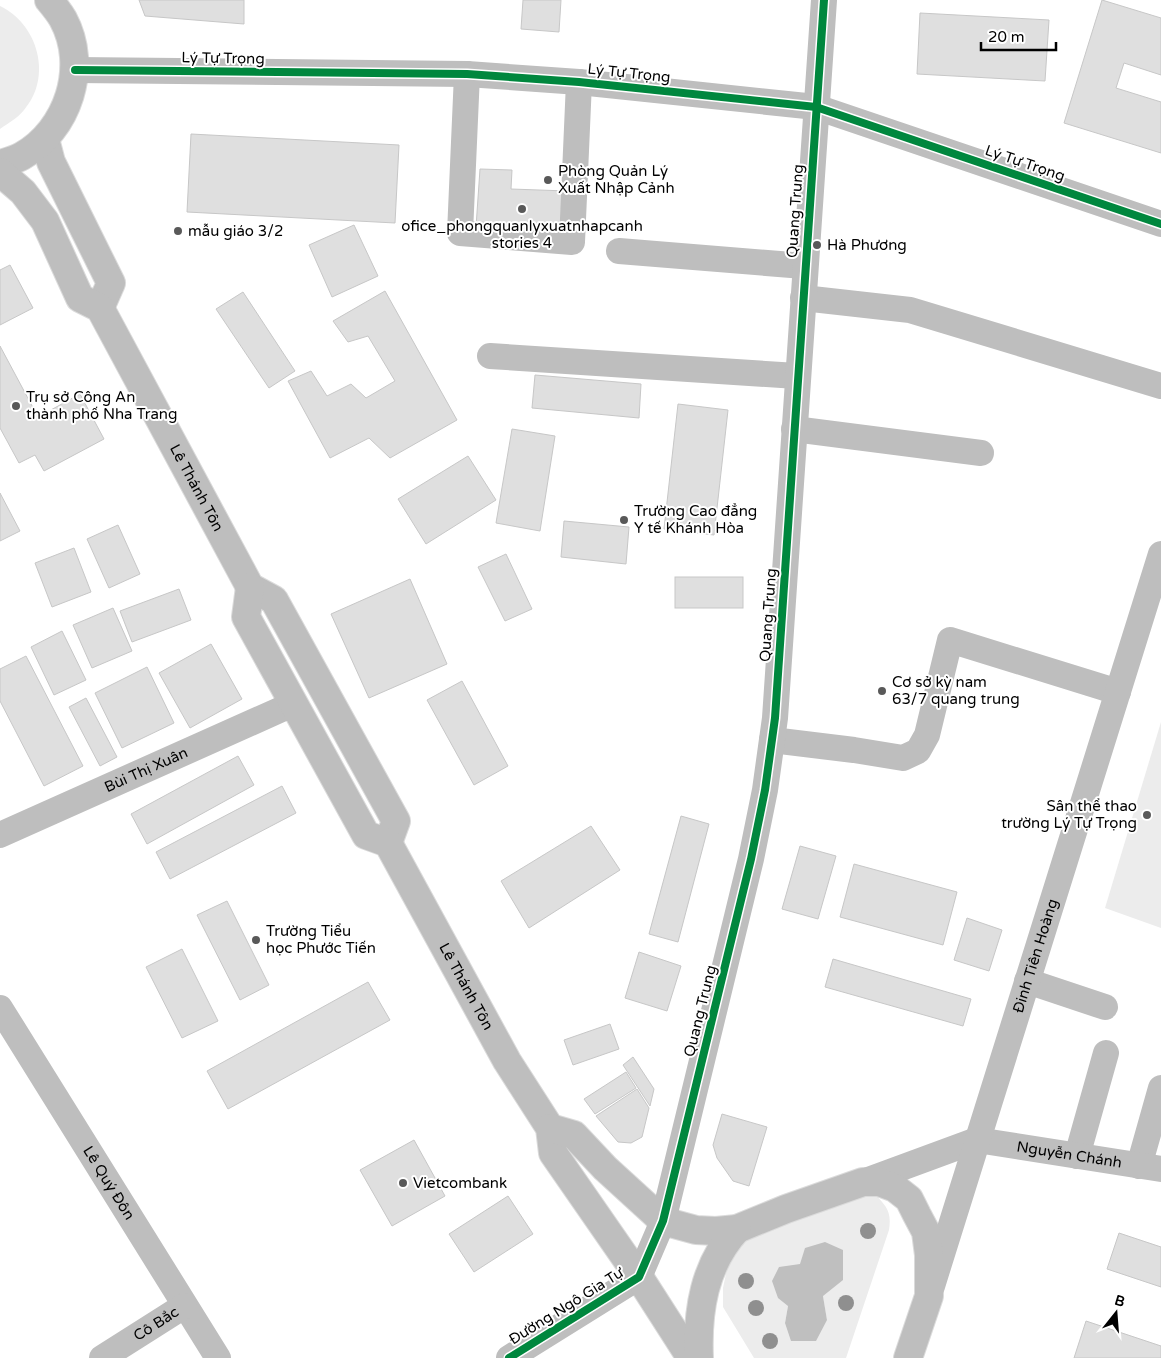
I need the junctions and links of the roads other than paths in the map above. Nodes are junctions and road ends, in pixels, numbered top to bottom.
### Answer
1 (49, 0) edge
2 (824, 0) edge
3 (75, 70) junction
4 (467, 74) junction
5 (579, 82) junction
6 (816, 107) junction
7 (45, 139) junction
8 (0, 164) edge
9 (0, 172) edge
10 (1161, 224) edge
11 (619, 251) dead end
12 (804, 266) junction
13 (802, 298) junction
14 (100, 308) junction
15 (490, 356) dead end
16 (797, 376) junction
17 (1161, 386) edge
18 (794, 429) junction
19 (981, 453) dead end
20 (1161, 554) edge
21 (250, 587) junction
22 (324, 689) junction
23 (1118, 692) junction
24 (293, 704) junction
25 (772, 740) junction
26 (0, 836) edge
27 (388, 843) junction
28 (1027, 981) junction
29 (1105, 1007) dead end
30 (0, 1008) edge
31 (1106, 1053) dead end
32 (1161, 1088) edge
33 (550, 1128) junction
34 (977, 1140) junction
35 (1077, 1156) junction
36 (1150, 1167) edge
37 (864, 1182) junction
38 (663, 1221) junction
39 (737, 1229) junction
40 (639, 1277) junction
41 (929, 1296) junction
42 (184, 1306) junction
43 (102, 1358) edge
44 (218, 1358) edge
45 (508, 1358) edge
46 (691, 1358) edge
47 (698, 1358) edge
48 (908, 1358) edge

1 - 3 main road
2 - 6 street, Quang Trung
3 - 4 street, Lý Tự Trọng
3 - 7 main road
4 - 5 street, Lý Tự Trọng
4 - 5 street
5 - 6 street, Lý Tự Trọng
6 - 10 street, Lý Tự Trọng
6 - 12 street, Quang Trung
7 - 8 main road
7 - 14 main road
9 - 14 main road
11 - 12 street
12 - 13 street, Quang Trung
13 - 16 street, Quang Trung
13 - 17 street
14 - 21 main road, Lê Thánh Tôn
15 - 16 street
16 - 18 street, Quang Trung
18 - 19 street
18 - 25 street, Quang Trung
20 - 23 street, Đinh Tiên Hoàng
21 - 22 main road
21 - 24 main road
22 - 24 main road
22 - 27 main road
23 - 25 street
23 - 28 street, Đinh Tiên Hoàng
24 - 26 street, Bùi Thị Xuân
24 - 27 main road
25 - 38 street, Quang Trung
27 - 33 main road, Lê Thánh Tôn
28 - 29 street
28 - 34 street, Đinh Tiên Hoàng
30 - 42 street, Lê Quý Đôn
31 - 35 street
32 - 36 street
33 - 38 main road
33 - 40 main road, Lê Thánh Tôn
34 - 35 street, Nguyễn Chánh
34 - 37 street
34 - 41 street, Đinh Tiên Hoàng
35 - 36 street, Nguyễn Chánh
37 - 39 main road
37 - 41 main road
38 - 39 main road
38 - 40 street, Quang Trung
39 - 47 main road
40 - 45 street, Đường Ngô Gia Tự
40 - 46 main road, Lê Thánh Tôn
41 - 48 main road, Đinh Tiên Hoàng
42 - 43 street, Cô Bắc
42 - 44 street, Lê Quý Đôn

